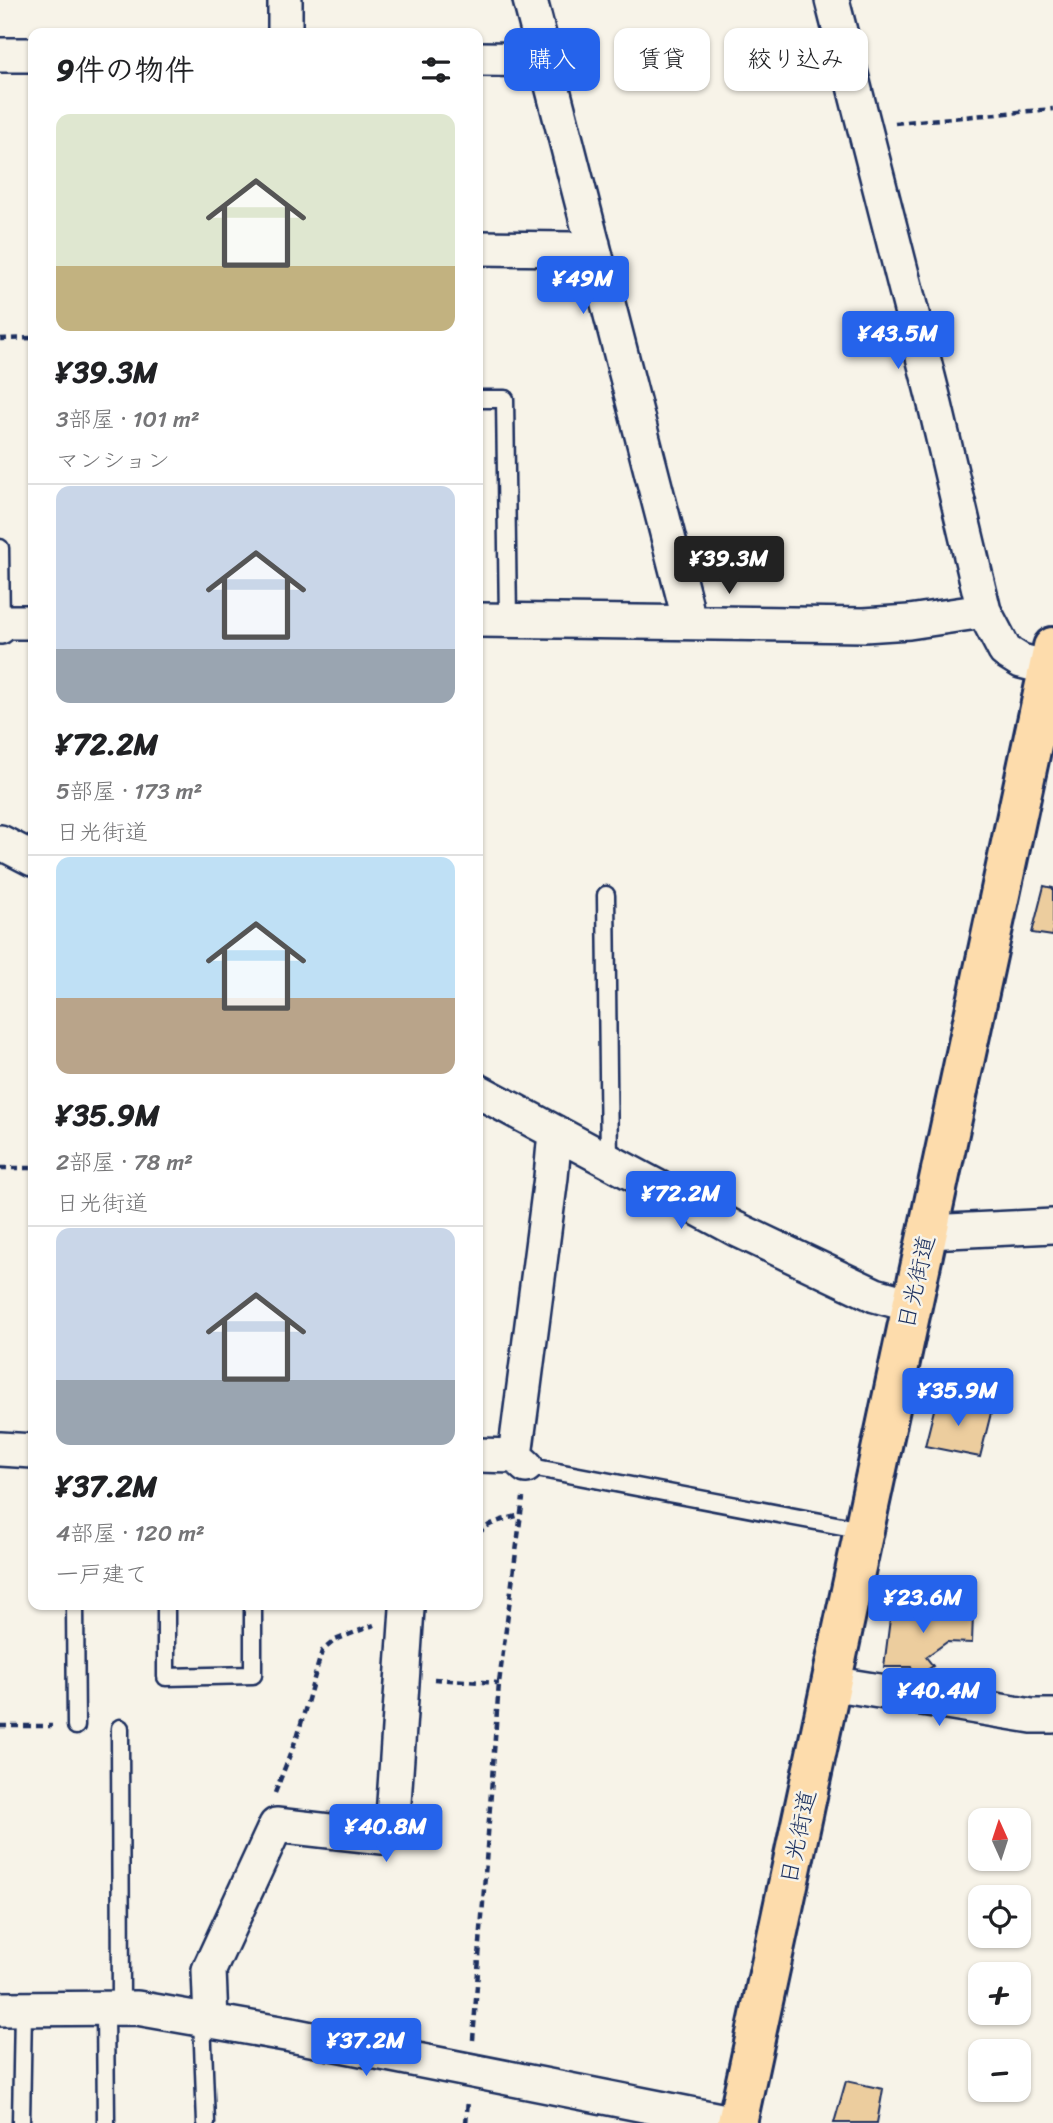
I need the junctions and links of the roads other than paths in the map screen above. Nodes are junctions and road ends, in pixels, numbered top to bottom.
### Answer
1 (285, 0) edge
2 (530, 0) edge
3 (832, 0) edge
4 (285, 28) edge
5 (537, 28) edge
6 (0, 55) edge
7 (28, 55) edge
8 (483, 59) edge
9 (504, 59) edge
10 (554, 91) edge
11 (593, 244) junction
12 (483, 248) edge
13 (483, 399) edge
14 (0, 548) edge
15 (984, 611) junction
16 (493, 620) edge
17 (688, 622) junction
18 (11, 625) edge
19 (1051, 658) edge
20 (0, 842) edge
21 (28, 856) edge
22 (606, 895) dead end
23 (483, 1094) edge
24 (555, 1132) junction
25 (609, 1161) junction
26 (1053, 1226) edge
27 (928, 1232) junction
28 (911, 1305) junction
29 (0, 1449) edge
30 (28, 1451) edge
31 (483, 1456) edge
32 (520, 1461) junction
33 (863, 1530) junction
34 (75, 1610) edge
35 (166, 1610) edge
36 (253, 1610) edge
37 (407, 1610) edge
38 (830, 1683) junction
39 (1053, 1716) edge
40 (76, 1726) dead end
41 (120, 1728) dead end
42 (113, 2009) junction
43 (12, 2010) edge
44 (206, 2020) junction
45 (21, 2123) edge
46 (106, 2123) edge
47 (206, 2123) edge
48 (736, 2123) edge

1 - 4 street
2 - 5 street
3 - 15 street
6 - 7 street
8 - 9 street
10 - 11 street
11 - 12 street
11 - 17 street
13 - 16 lane
14 - 18 lane
15 - 17 street
15 - 19 street
16 - 17 street
19 - 27 main road, 日光街道
20 - 21 street
22 - 25 lane
23 - 24 street
24 - 25 street
24 - 32 street
25 - 28 street
26 - 27 street
27 - 28 main road, 日光街道
28 - 33 main road, 日光街道
29 - 30 street
31 - 32 street
32 - 33 lane
33 - 38 main road, 日光街道
34 - 40 lane
35 - 36 lane
37 - 44 street
38 - 39 street
38 - 48 main road, 日光街道
41 - 42 lane
42 - 43 street
42 - 44 street
42 - 46 lane
43 - 45 lane
44 - 47 lane
44 - 48 street

